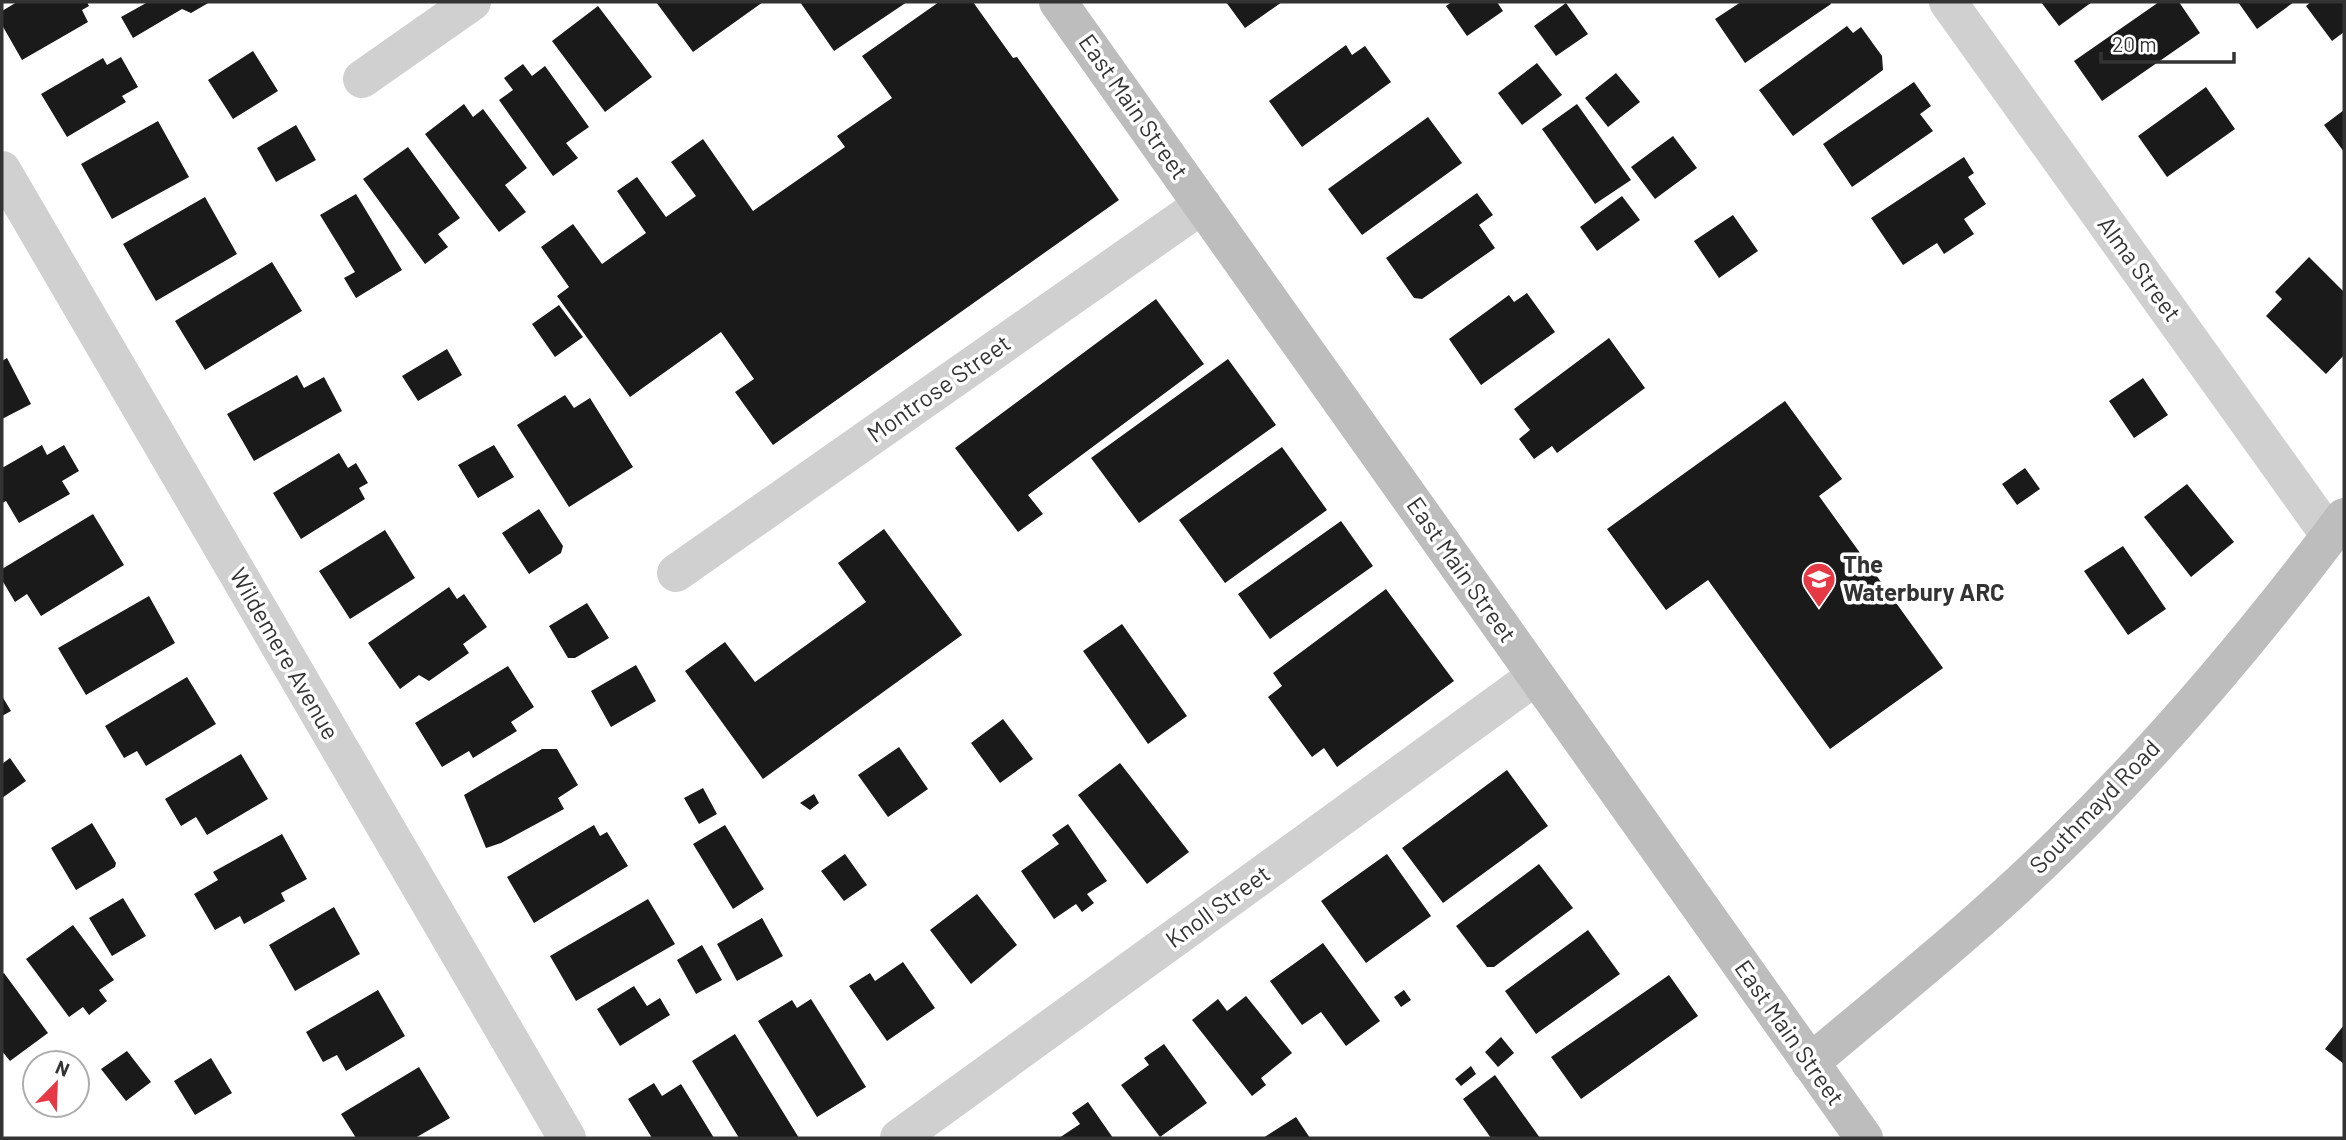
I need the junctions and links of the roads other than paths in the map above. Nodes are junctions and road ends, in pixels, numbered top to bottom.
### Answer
1 (472, 2) edge
2 (1058, 2) edge
3 (1948, 2) edge
4 (362, 79) dead end
5 (2, 170) edge
6 (1202, 205) junction
7 (2337, 526) edge
8 (676, 573) dead end
9 (1536, 676) junction
10 (1811, 1063) junction
11 (567, 1138) edge
12 (899, 1138) edge
13 (1864, 1138) edge

1 - 4 street
2 - 6 main road, East Main Street
3 - 7 street, Alma Street
5 - 11 street, Wildemere Avenue
6 - 8 street, Montrose Street
6 - 9 main road, East Main Street
7 - 10 main road, Southmayd Road
9 - 10 main road, East Main Street
9 - 12 street, Knoll Street
10 - 13 main road, East Main Street

